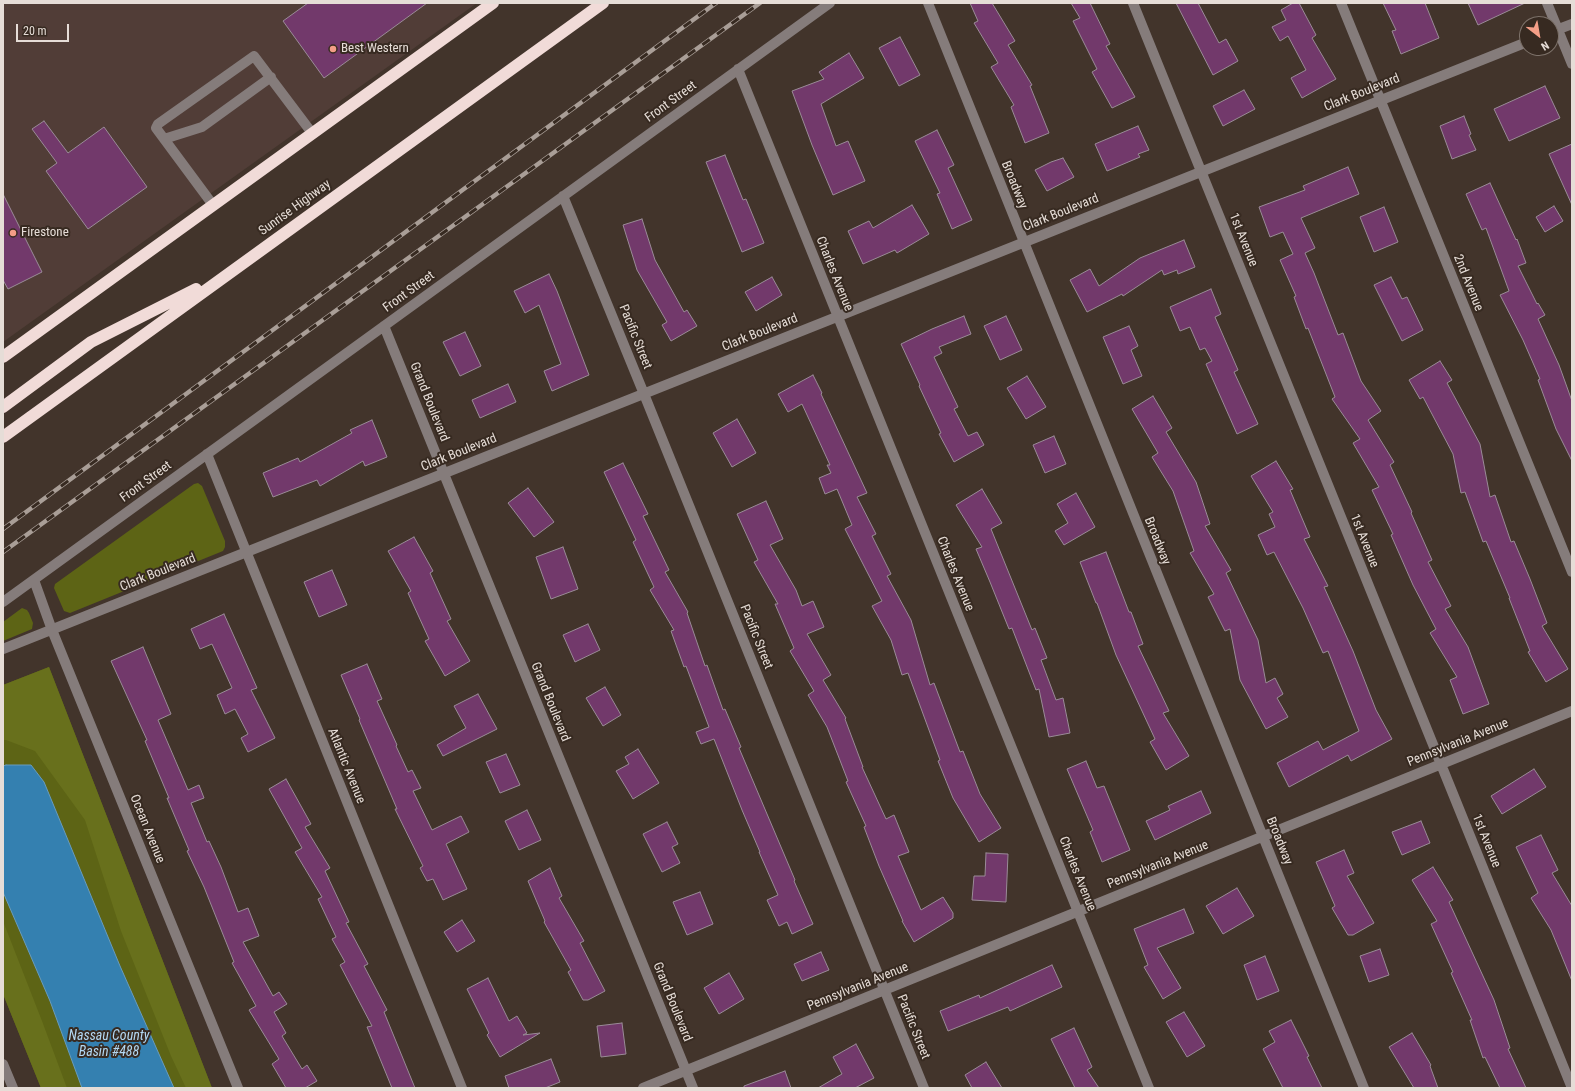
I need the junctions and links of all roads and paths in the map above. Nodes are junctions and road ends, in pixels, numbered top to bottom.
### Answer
1 (493, 3) edge
2 (603, 3) edge
3 (830, 3) edge
4 (928, 3) edge
5 (1133, 3) edge
6 (1341, 3) edge
7 (1547, 3) edge
8 (1550, 16) edge
9 (1572, 24) edge
10 (1559, 29) edge
11 (1559, 40) edge
12 (1519, 45) edge
13 (1572, 64) edge
14 (738, 69) junction
15 (271, 78) junction
16 (1380, 100) junction
17 (312, 133) junction
18 (164, 139) junction
19 (1201, 172) junction
20 (563, 196) junction
21 (213, 205) junction
22 (1023, 242) junction
23 (229, 273) junction
24 (837, 317) junction
25 (384, 326) junction
26 (3, 357) edge
27 (644, 394) junction
28 (3, 406) edge
29 (3, 437) edge
30 (207, 454) junction
31 (444, 474) junction
32 (246, 552) junction
33 (1572, 572) edge
34 (34, 580) junction
35 (3, 602) edge
36 (52, 630) junction
37 (3, 649) edge
38 (1572, 711) edge
39 (1440, 764) junction
40 (1263, 836) junction
41 (1078, 912) junction
42 (885, 991) junction
43 (3, 1064) edge
44 (686, 1071) junction
45 (13, 1088) edge
46 (238, 1088) edge
47 (462, 1088) edge
48 (643, 1088) edge
49 (693, 1088) edge
50 (924, 1088) edge
51 (1149, 1088) edge
52 (1364, 1088) edge
53 (1572, 1088) edge

1 - 17 highway
2 - 23 highway, Sunrise Highway
3 - 14 street, Front Street
4 - 22 street, Broadway
5 - 19 street, 1st Avenue
6 - 16 street, 2nd Avenue
7 - 8 street
9 - 10 street
11 - 13 street
12 - 16 street, Clark Boulevard
14 - 20 street, Front Street
14 - 24 street, Charles Avenue
15 - 17 street
15 - 18 street
15 - 18 street
16 - 19 street, Clark Boulevard
16 - 33 street, 2nd Avenue
17 - 21 highway
18 - 21 street
19 - 22 street, Clark Boulevard
19 - 39 street, 1st Avenue
20 - 25 street, Front Street
20 - 27 street, Pacific Street
21 - 26 highway
22 - 24 street, Clark Boulevard
22 - 40 street, Broadway
23 - 28 highway
23 - 29 highway, Sunrise Highway
24 - 27 street, Clark Boulevard
24 - 41 street, Charles Avenue
25 - 30 street, Front Street
25 - 31 street, Grand Boulevard
27 - 31 street, Clark Boulevard
27 - 42 street, Pacific Street
30 - 32 street, Atlantic Avenue
30 - 34 street, Front Street
31 - 32 street, Clark Boulevard
31 - 44 street, Grand Boulevard
32 - 36 street, Clark Boulevard
32 - 47 street, Atlantic Avenue
34 - 35 street, Front Street
34 - 36 street, Ocean Avenue
36 - 37 street, Clark Boulevard
36 - 46 street, Ocean Avenue
38 - 39 street, Pennsylvania Avenue
39 - 40 street, Pennsylvania Avenue
39 - 53 street, 1st Avenue
40 - 41 street, Pennsylvania Avenue
40 - 52 street, Broadway
41 - 42 street, Pennsylvania Avenue
41 - 51 street, Charles Avenue
42 - 44 street, Pennsylvania Avenue
42 - 50 street, Pacific Street
43 - 45 street
44 - 48 street, Pennsylvania Avenue
44 - 49 street, Grand Boulevard

